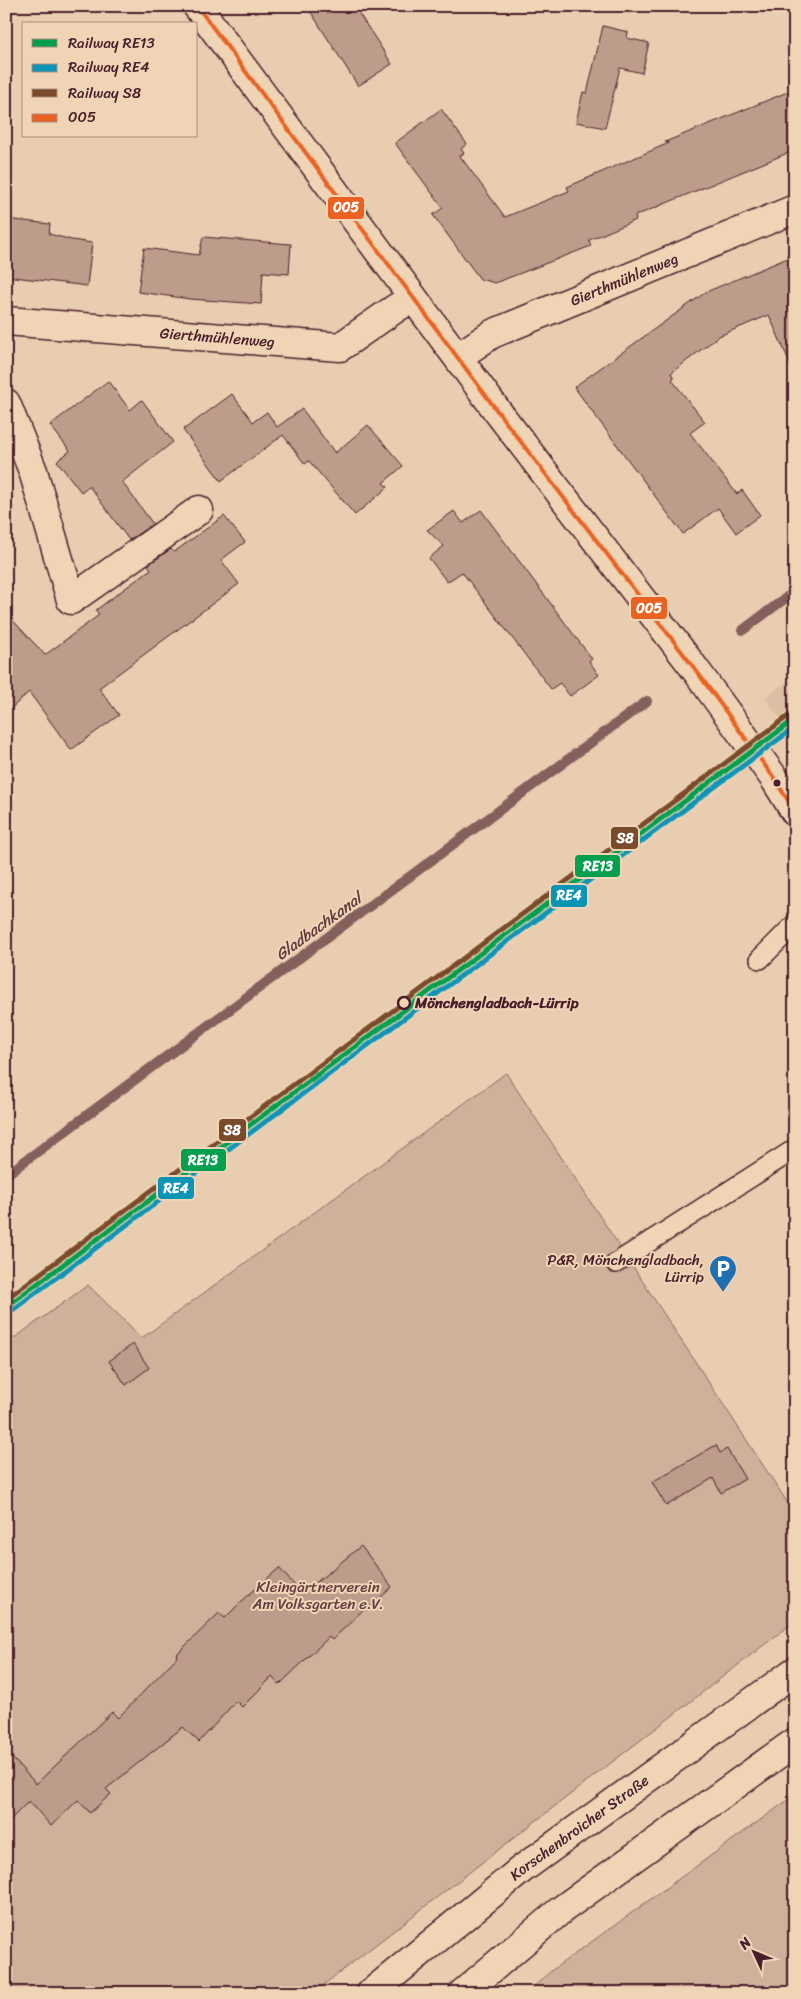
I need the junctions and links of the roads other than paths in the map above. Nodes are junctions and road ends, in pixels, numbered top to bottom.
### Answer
1 (197, 6) edge
2 (795, 209) edge
3 (413, 298) junction
4 (6, 321) edge
5 (458, 357) junction
6 (6, 403) edge
7 (199, 510) dead end
8 (794, 807) edge
9 (795, 924) edge
10 (760, 959) dead end
11 (795, 1149) edge
12 (616, 1263) dead end
13 (795, 1671) edge
14 (795, 1742) edge
15 (371, 1993) edge
16 (463, 1993) edge

1 - 3 main road
2 - 5 main road, Gierthmühlenweg
3 - 4 main road, Gierthmühlenweg
3 - 5 main road
5 - 8 main road
6 - 7 main road
9 - 10 lane
11 - 12 lane
13 - 15 main road, Korschenbroicher Straße
14 - 16 main road

